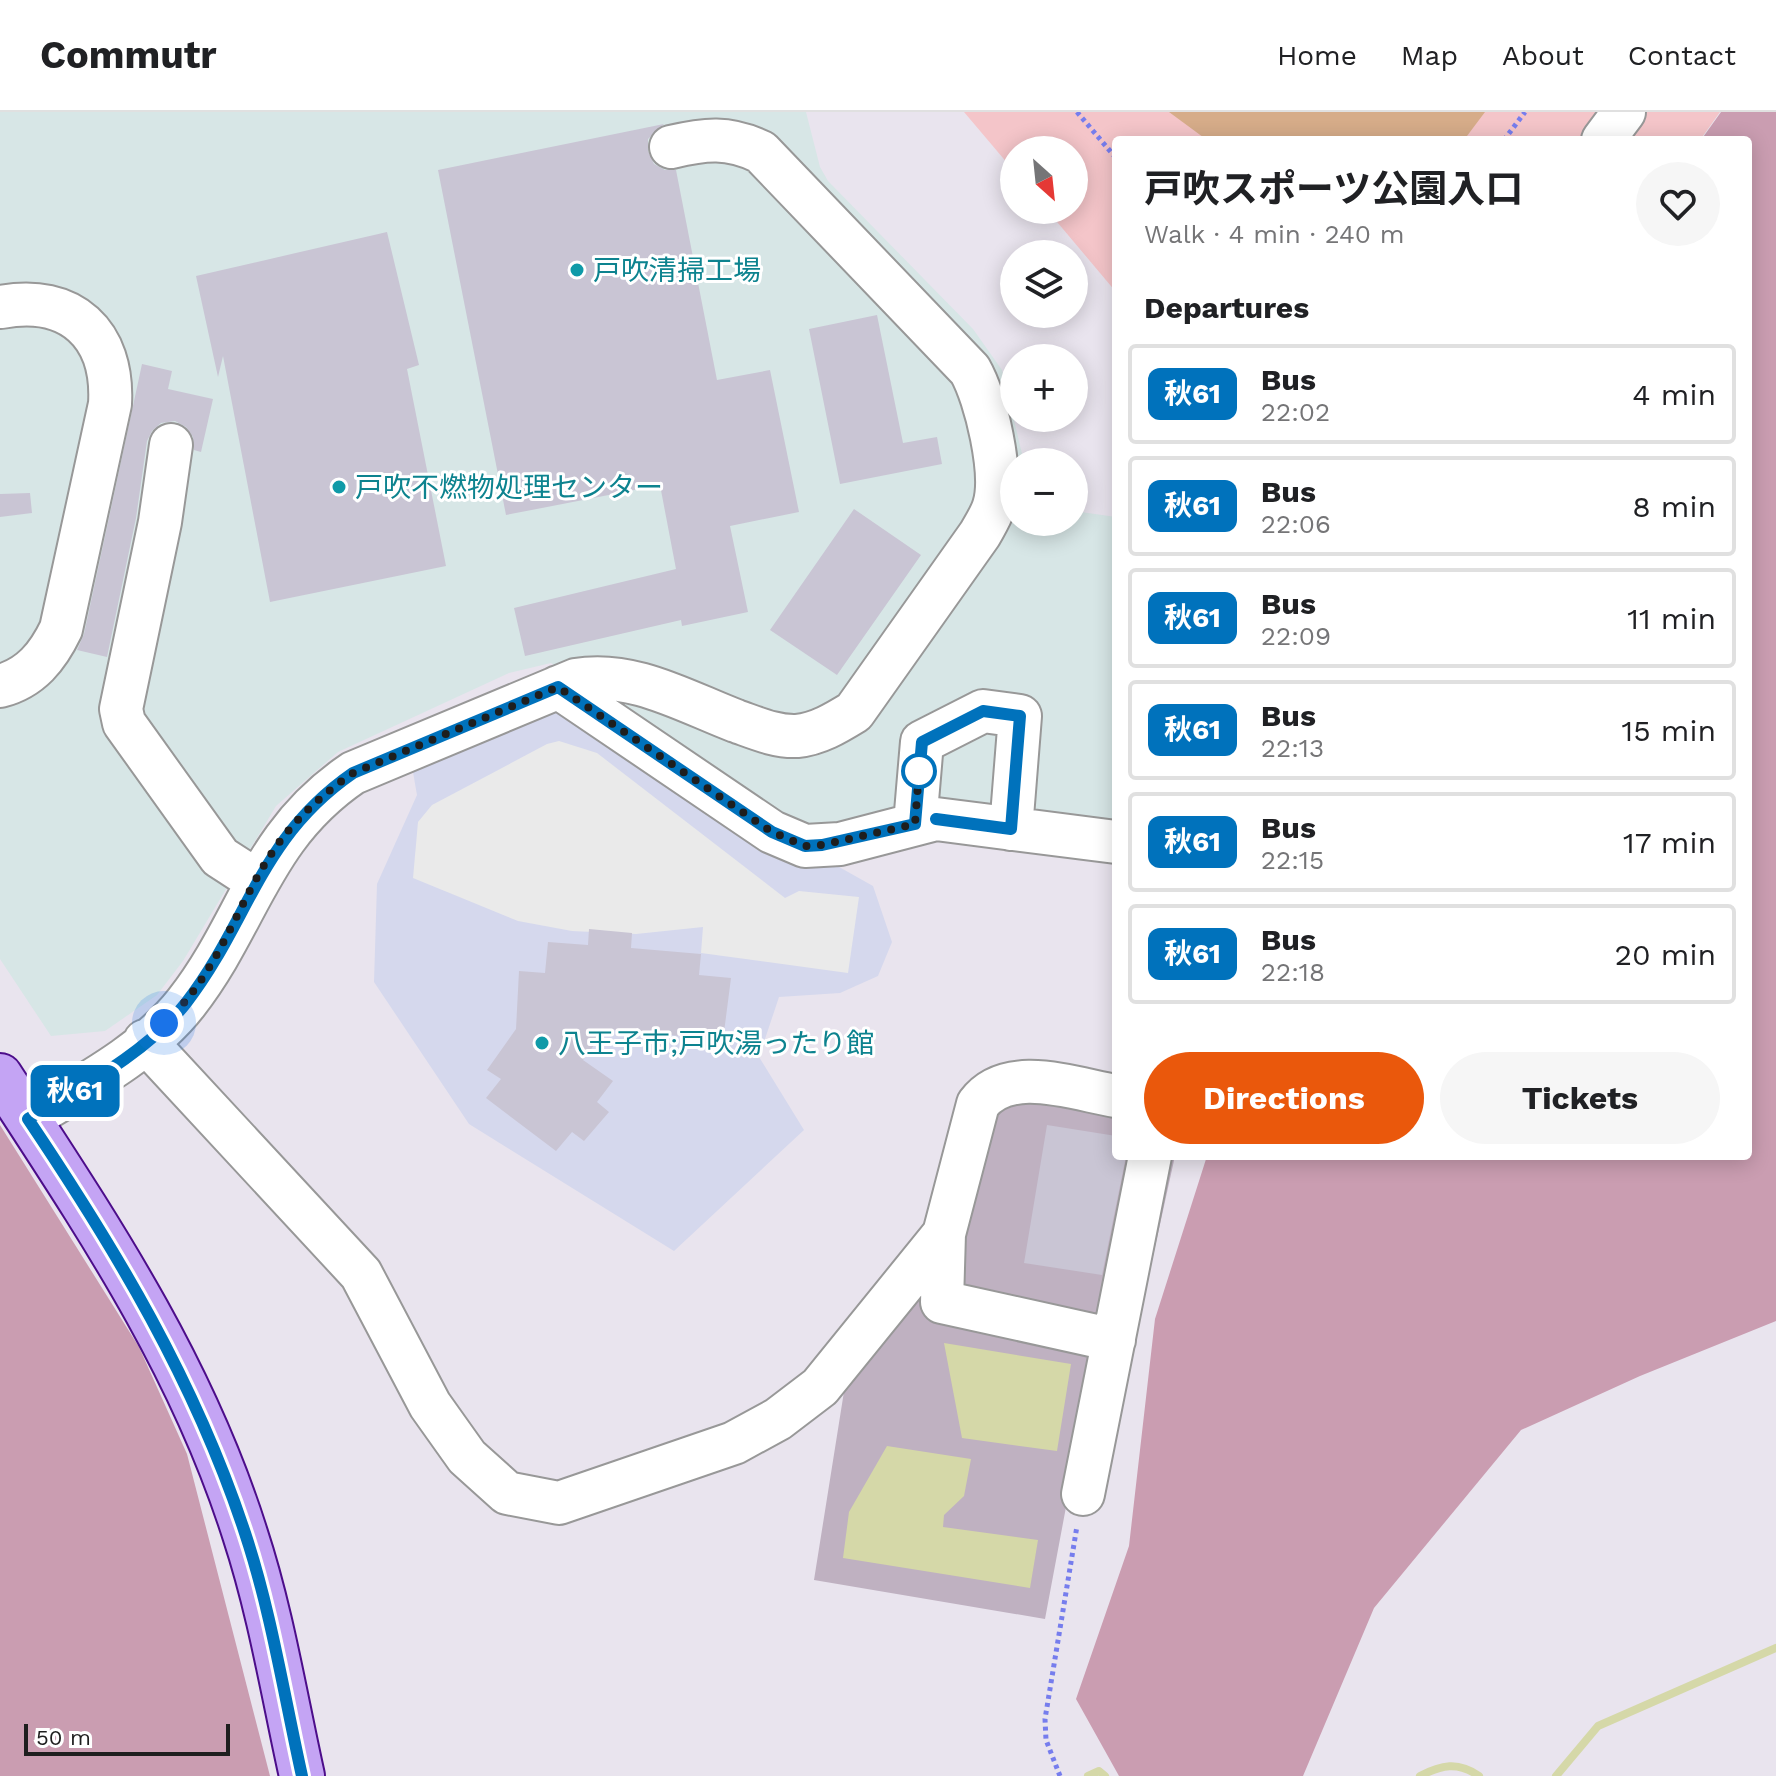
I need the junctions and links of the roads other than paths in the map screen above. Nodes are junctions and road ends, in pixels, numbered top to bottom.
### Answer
1 (1624, 112) edge
2 (1606, 136) edge
3 (671, 147) dead end
4 (1, 307) edge
5 (171, 445) dead end
6 (0, 686) edge
7 (558, 687) junction
8 (915, 824) junction
9 (1011, 829) junction
10 (1112, 842) edge
11 (257, 881) junction
12 (145, 1041) junction
13 (0, 1076) edge
14 (1112, 1095) edge
15 (28, 1119) junction
16 (1149, 1160) edge
17 (944, 1234) junction
18 (1114, 1340) junction
19 (1083, 1494) road end
20 (302, 1776) edge

1 - 2 street
3 - 7 street
4 - 6 street
5 - 11 street
7 - 8 street
7 - 11 street
8 - 9 street
8 - 9 street
9 - 10 street
11 - 12 street
12 - 15 street
12 - 17 street
13 - 15 main road
14 - 17 street
15 - 20 main road
16 - 18 street
17 - 18 street
18 - 19 street

